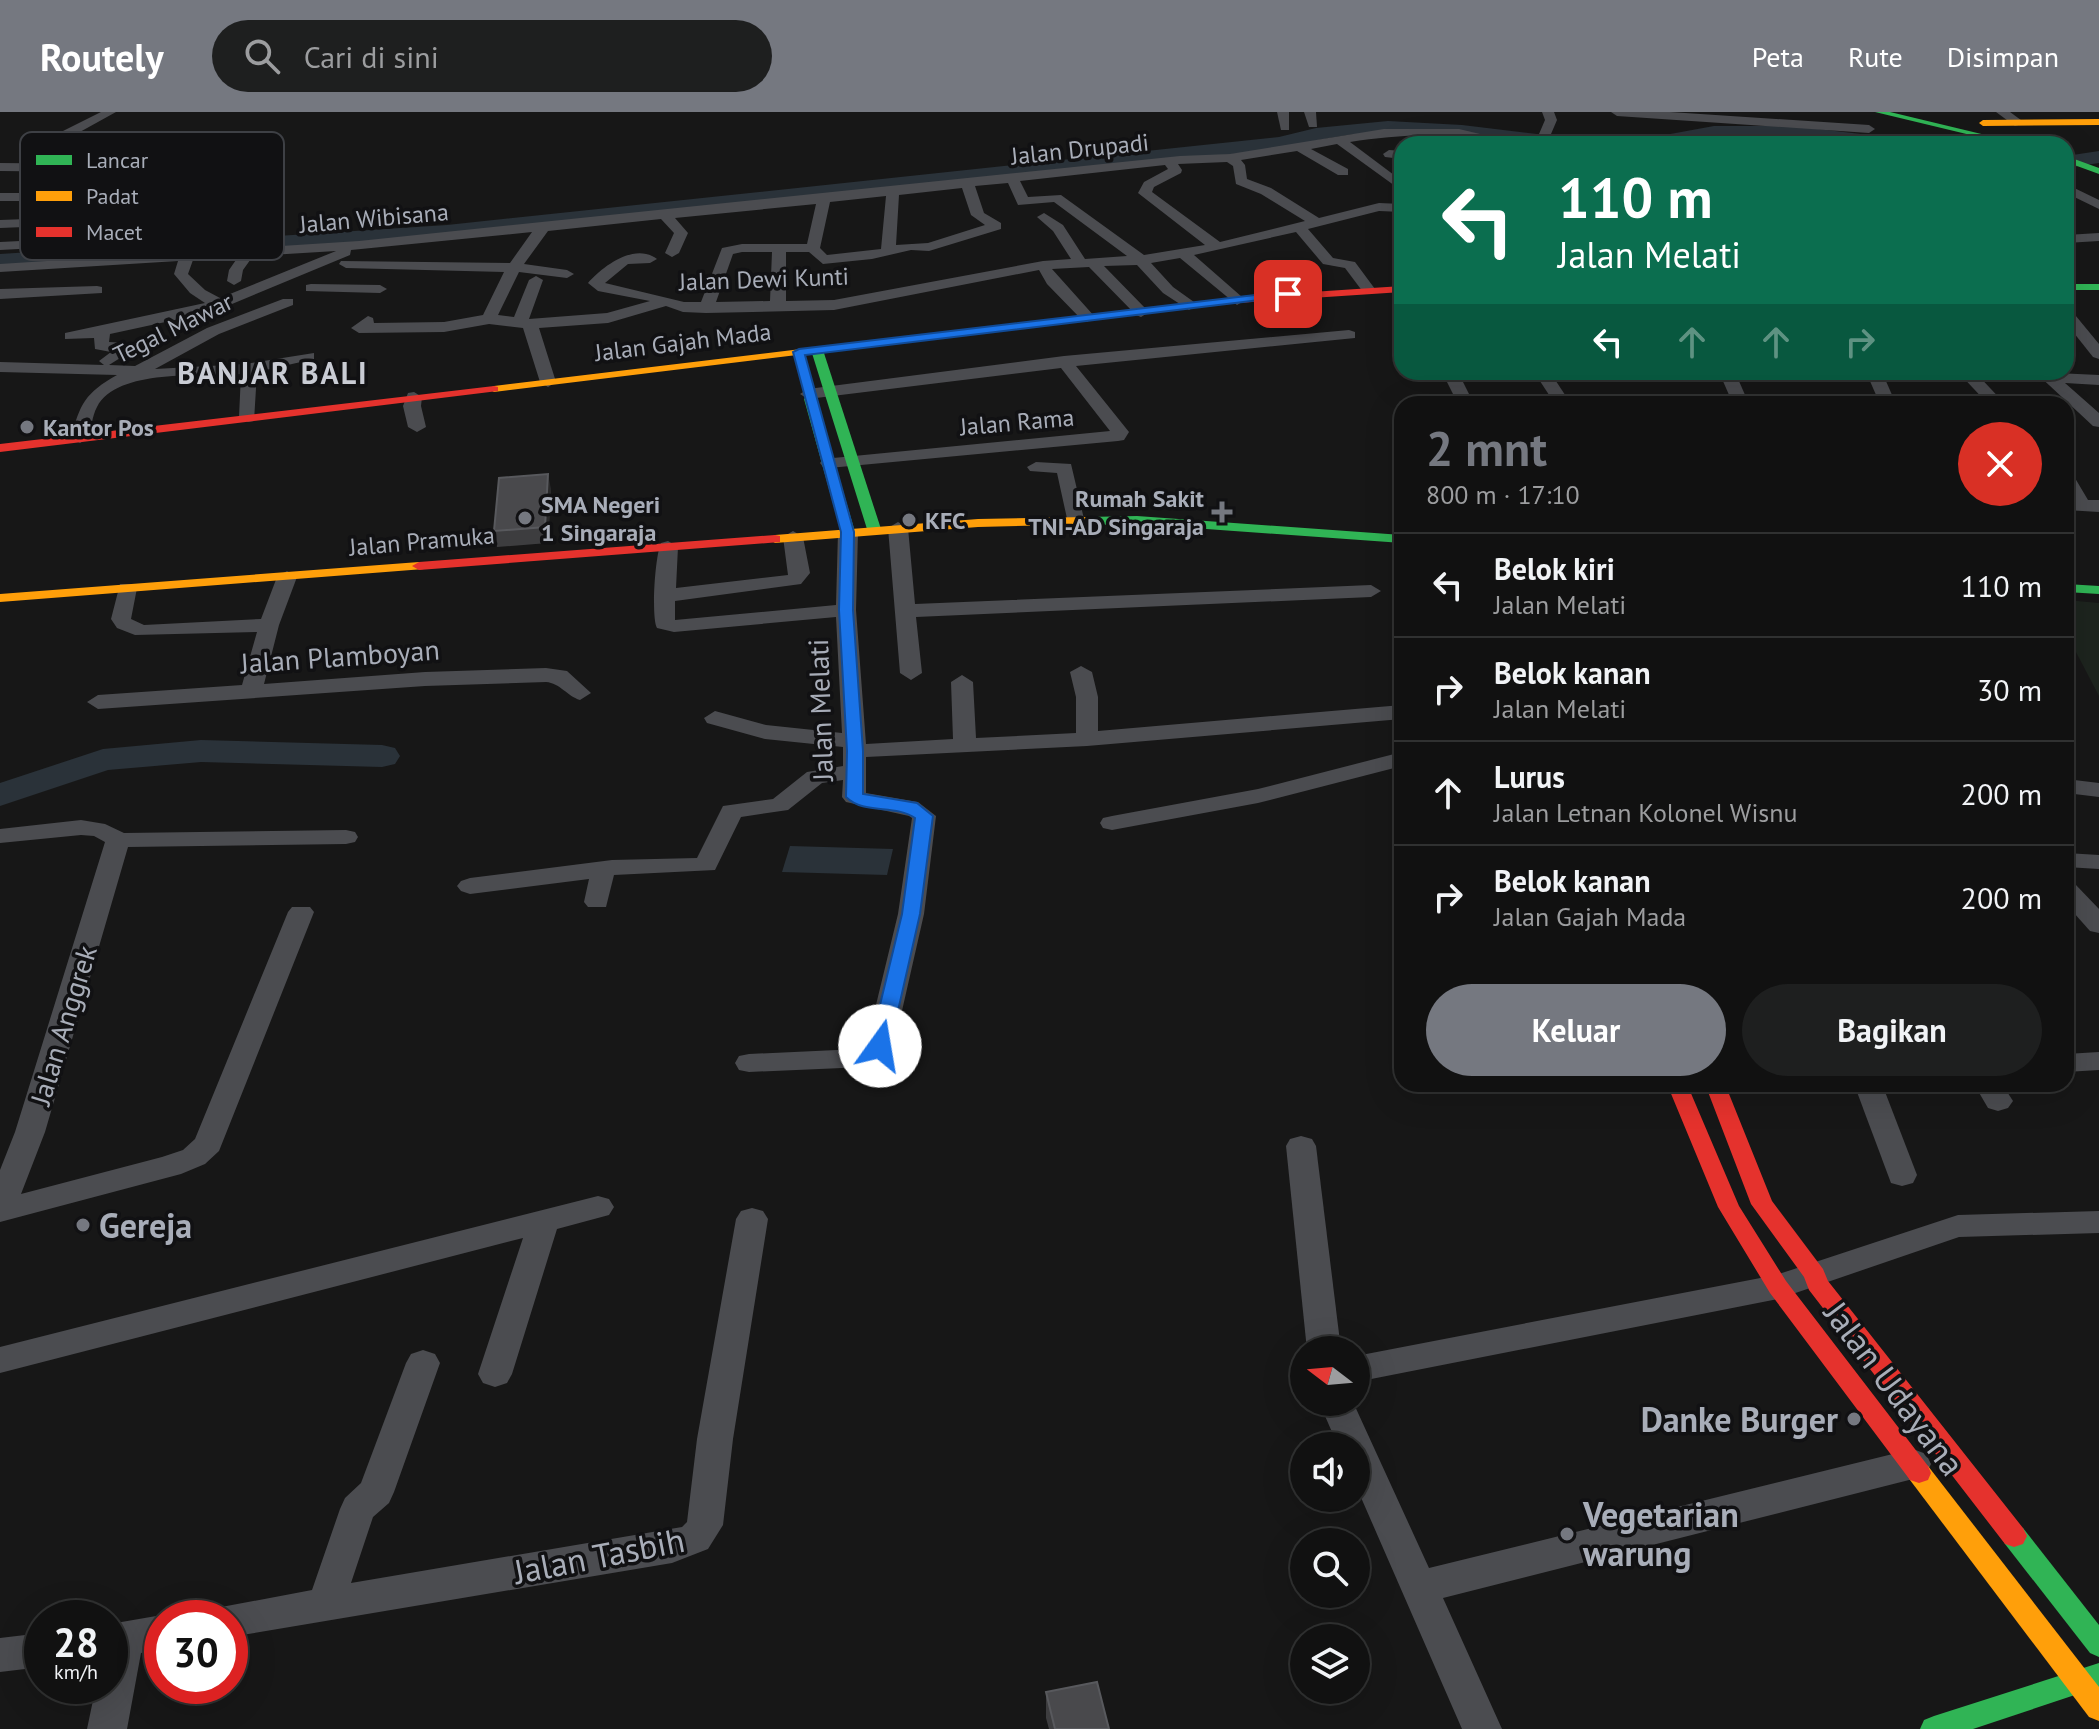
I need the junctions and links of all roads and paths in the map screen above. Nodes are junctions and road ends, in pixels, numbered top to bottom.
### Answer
1 (110, 112) edge
2 (1283, 112) edge
3 (1548, 112) edge
4 (1617, 112) edge
5 (1879, 112) edge
6 (2002, 112) edge
7 (2099, 122) edge
8 (2019, 123) junction
9 (1285, 127) dead end
10 (1869, 129) dead end
11 (1964, 131) junction
12 (71, 132) edge
13 (1384, 133) junction
14 (1545, 134) dead end
15 (1420, 136) edge
16 (1985, 136) edge
17 (1340, 141) junction
18 (1299, 147) junction
19 (1390, 152) edge
20 (1230, 158) junction
21 (1168, 161) junction
22 (2074, 162) edge
23 (0, 167) edge
24 (20, 167) edge
25 (2098, 171) edge
26 (1343, 172) dead end
27 (1033, 176) junction
28 (1012, 178) junction
29 (1394, 181) edge
30 (0, 182) edge
31 (20, 182) edge
32 (967, 182) junction
33 (893, 191) junction
34 (2074, 192) edge
35 (1049, 195) dead end
36 (0, 197) edge
37 (20, 199) edge
38 (824, 199) junction
39 (2074, 206) edge
40 (2099, 206) edge
41 (1394, 208) edge
42 (733, 209) junction
43 (0, 210) edge
44 (20, 211) edge
45 (665, 215) junction
46 (1044, 217) dead end
47 (616, 220) junction
48 (1316, 222) junction
49 (20, 223) edge
50 (0, 224) edge
51 (735, 225) dead end
52 (1298, 226) junction
53 (543, 227) junction
54 (20, 231) edge
55 (0, 233) edge
56 (2099, 237) edge
57 (2074, 239) edge
58 (20, 243) edge
59 (359, 245) junction
60 (616, 245) dead end
61 (0, 246) edge
62 (1217, 247) junction
63 (779, 248) junction
64 (813, 248) junction
65 (284, 250) edge
66 (888, 251) junction
67 (1182, 252) junction
68 (672, 253) dead end
69 (650, 259) dead end
70 (125, 260) edge
71 (186, 260) edge
72 (243, 260) edge
73 (1141, 260) junction
74 (1087, 262) junction
75 (517, 263) junction
76 (346, 264) dead end
77 (1043, 265) junction
78 (371, 266) junction
79 (0, 268) edge
80 (570, 268) dead end
81 (1272, 277) dead end
82 (536, 280) dead end
83 (234, 281) dead end
84 (2074, 287) edge
85 (2099, 287) edge
86 (311, 288) dead end
87 (346, 289) junction
88 (380, 289) dead end
89 (1368, 289) junction
90 (1394, 289) edge
91 (97, 290) dead end
92 (1288, 294) junction
93 (1237, 300) junction
94 (0, 301) edge
95 (288, 302) dead end
96 (661, 303) junction
97 (220, 304) junction
98 (1189, 305) junction
99 (778, 306) junction
100 (706, 308) junction
101 (1141, 312) junction
102 (259, 314) junction
103 (1087, 317) junction
104 (489, 319) junction
105 (368, 321) dead end
106 (525, 323) junction
107 (2074, 323) edge
108 (102, 332) junction
109 (1349, 335) dead end
110 (71, 336) dead end
111 (2099, 354) edge
112 (308, 356) dead end
113 (153, 361) junction
114 (1064, 361) junction
115 (0, 367) edge
116 (249, 368) junction
117 (806, 368) junction
118 (131, 373) junction
119 (2074, 378) edge
120 (1974, 380) edge
121 (2052, 380) edge
122 (2099, 380) edge
123 (548, 382) junction
124 (831, 391) junction
125 (1989, 396) edge
126 (2070, 396) edge
127 (414, 397) junction
128 (2074, 400) edge
129 (248, 417) junction
130 (2099, 422) edge
131 (417, 427) dead end
132 (80, 438) junction
133 (6, 449) edge
134 (853, 461) junction
135 (827, 463) junction
136 (1036, 467) dead end
137 (1075, 519) junction
138 (898, 528) junction
139 (874, 529) junction
140 (848, 532) junction
141 (793, 537) junction
142 (1394, 538) edge
143 (668, 547) junction
144 (287, 577) junction
145 (127, 588) junction
146 (2074, 588) edge
147 (2099, 590) edge
148 (1371, 591) dead end
149 (664, 596) junction
150 (0, 598) edge
151 (846, 610) junction
152 (904, 611) junction
153 (269, 625) junction
154 (1081, 672) dead end
155 (911, 673) dead end
156 (962, 682) dead end
157 (251, 691) junction
158 (580, 693) dead end
159 (98, 702) dead end
160 (1394, 713) edge
161 (715, 718) dead end
162 (1087, 739) junction
163 (965, 744) junction
164 (854, 754) junction
165 (1394, 761) edge
166 (2074, 787) edge
167 (2099, 790) edge
168 (1112, 823) dead end
169 (0, 836) edge
170 (346, 837) dead end
171 (118, 840) junction
172 (2074, 860) edge
173 (2099, 862) edge
174 (603, 869) junction
175 (470, 886) dead end
176 (2074, 898) edge
177 (597, 902) dead end
178 (301, 912) dead end
179 (2099, 925) edge
180 (2099, 1061) edge
181 (749, 1063) dead end
182 (2074, 1063) edge
183 (1680, 1092) edge
184 (1718, 1092) edge
185 (1871, 1092) edge
186 (1301, 1146) dead end
187 (1902, 1175) dead end
188 (598, 1207) dead end
189 (0, 1209) edge
190 (752, 1219) dead end
191 (544, 1221) junction
192 (2099, 1222) edge
193 (1815, 1275) junction
194 (1778, 1287) junction
195 (1322, 1336) edge
196 (0, 1360) edge
197 (423, 1363) dead end
198 (1370, 1366) edge
199 (495, 1374) dead end
200 (1913, 1464) junction
201 (1370, 1477) edge
202 (1420, 1587) junction
203 (326, 1603) junction
204 (248, 1617) edge
205 (132, 1637) edge
206 (2099, 1645) edge
207 (24, 1652) edge
208 (0, 1655) edge
209 (2099, 1675) edge
210 (2080, 1683) junction
211 (2099, 1708) edge
212 (107, 1729) edge
213 (1482, 1729) edge
214 (1934, 1729) edge

1 - 12 street
2 - 9 street
3 - 14 street
4 - 10 street
5 - 11 main road
6 - 8 street
7 - 8 main road
8 - 11 main road
11 - 16 main road
13 - 15 street, Jalan Drupadi
13 - 17 street, Jalan Drupadi
13 - 19 street
17 - 18 street, Jalan Drupadi
17 - 29 street
18 - 20 street, Jalan Drupadi
18 - 26 street
20 - 21 street, Jalan Drupadi
20 - 48 street
21 - 27 street, Jalan Drupadi
21 - 62 street
22 - 25 main road
23 - 24 street
27 - 28 street, Jalan Drupadi
27 - 35 street
28 - 32 street, Jalan Drupadi
28 - 73 street
30 - 31 street
32 - 33 street, Jalan Drupadi
32 - 66 street
33 - 38 street, Jalan Drupadi
33 - 66 street
34 - 40 street
36 - 37 street
38 - 42 street, Jalan Drupadi
38 - 64 street
39 - 40 street
41 - 48 street, Jalan Dewi Kunti
42 - 45 street, Jalan Drupadi
42 - 51 street
43 - 44 street
45 - 47 street, Jalan Wibisana
45 - 68 street
46 - 74 street
47 - 53 street, Jalan Wibisana
47 - 60 street
48 - 52 street, Jalan Dewi Kunti
49 - 50 street
52 - 62 street, Jalan Dewi Kunti
52 - 89 street
53 - 59 street, Jalan Wibisana
53 - 75 street
54 - 55 street
56 - 57 street
58 - 61 street
59 - 65 street, Jalan Wibisana
59 - 97 street
62 - 67 street, Jalan Dewi Kunti
63 - 64 street
63 - 99 street
63 - 100 street
64 - 66 street
67 - 73 street, Jalan Dewi Kunti
67 - 93 street
69 - 96 street
70 - 79 street, Jalan Wibisana
71 - 97 street, Tegal Mawar
72 - 83 street
73 - 74 street, Jalan Dewi Kunti
73 - 98 street
74 - 77 street, Jalan Dewi Kunti
74 - 101 street
75 - 78 street
75 - 80 street
75 - 104 street
76 - 78 street
77 - 99 street, Jalan Dewi Kunti
77 - 103 street
78 - 87 street
81 - 92 street
82 - 106 street
84 - 85 main road
86 - 87 street
87 - 88 street
89 - 90 main road, Jalan Gajah Mada
89 - 92 main road, Jalan Gajah Mada
91 - 94 street
92 - 93 main road, Jalan Gajah Mada
93 - 98 main road, Jalan Gajah Mada
95 - 102 street
96 - 100 street, Jalan Dewi Kunti
96 - 106 street, Jalan Dewi Kunti
97 - 102 street, Tegal Mawar
97 - 108 street
98 - 101 main road, Jalan Gajah Mada
99 - 100 street, Jalan Dewi Kunti
101 - 103 main road, Jalan Gajah Mada
102 - 113 street, Tegal Mawar
103 - 117 main road, Jalan Gajah Mada
104 - 105 street
104 - 106 street
106 - 123 street
107 - 111 street
108 - 110 street
108 - 113 street
109 - 114 street
112 - 116 street
113 - 118 street, Tegal Mawar
114 - 124 street
114 - 134 street, Jalan Rama
115 - 118 street
116 - 118 street
116 - 129 street
117 - 123 main road, Jalan Gajah Mada
117 - 124 main road
117 - 124 street
117 - 135 main road
118 - 132 street, Tegal Mawar
119 - 122 street
120 - 125 street
121 - 126 street
123 - 127 main road, Jalan Gajah Mada
124 - 134 main road
127 - 129 main road, Jalan Gajah Mada
127 - 131 street
128 - 130 street
129 - 132 main road, Jalan Gajah Mada
132 - 133 main road, Jalan Gajah Mada
134 - 135 street, Jalan Rama
134 - 139 main road
135 - 140 main road
136 - 137 street
137 - 138 main road, Jalan Pramuka
137 - 142 main road, Jalan Pramuka
138 - 139 main road, Jalan Pramuka
138 - 152 street
139 - 140 main road, Jalan Pramuka
140 - 141 main road, Jalan Pramuka
140 - 151 street, Jalan Melati
141 - 143 main road, Jalan Pramuka
141 - 149 street
143 - 144 main road, Jalan Pramuka
143 - 149 street
144 - 145 main road, Jalan Pramuka
144 - 153 street
145 - 150 main road, Jalan Pramuka
145 - 153 street
146 - 147 main road
148 - 152 street
149 - 151 street
151 - 164 street, Jalan Melati
152 - 155 street
153 - 157 street
154 - 162 street
156 - 163 street
157 - 158 street, Jalan Plamboyan
157 - 159 street, Jalan Plamboyan
160 - 162 street
161 - 164 street
162 - 163 street
163 - 164 street
164 - 174 street
164 - 181 street, Jalan Melati
165 - 168 street
166 - 167 street
169 - 171 street
170 - 171 street
171 - 189 street, Jalan Anggrek
172 - 173 street
174 - 175 street
174 - 177 street
176 - 179 street
178 - 189 street
180 - 182 street
183 - 194 main road, Jalan Udayana
184 - 193 main road, Jalan Udayana
185 - 187 street
186 - 195 street
188 - 191 street
190 - 203 street, Jalan Tasbih
191 - 196 street
191 - 199 street
192 - 193 street
193 - 194 street
193 - 206 main road, Jalan Udayana
194 - 198 street
194 - 200 main road, Jalan Udayana
197 - 203 street
200 - 202 street
200 - 210 main road, Jalan Udayana
201 - 202 street
202 - 213 street
203 - 204 street, Jalan Tasbih
205 - 212 street
207 - 208 street
209 - 210 main road
210 - 211 main road, Jalan Udayana
210 - 214 main road

